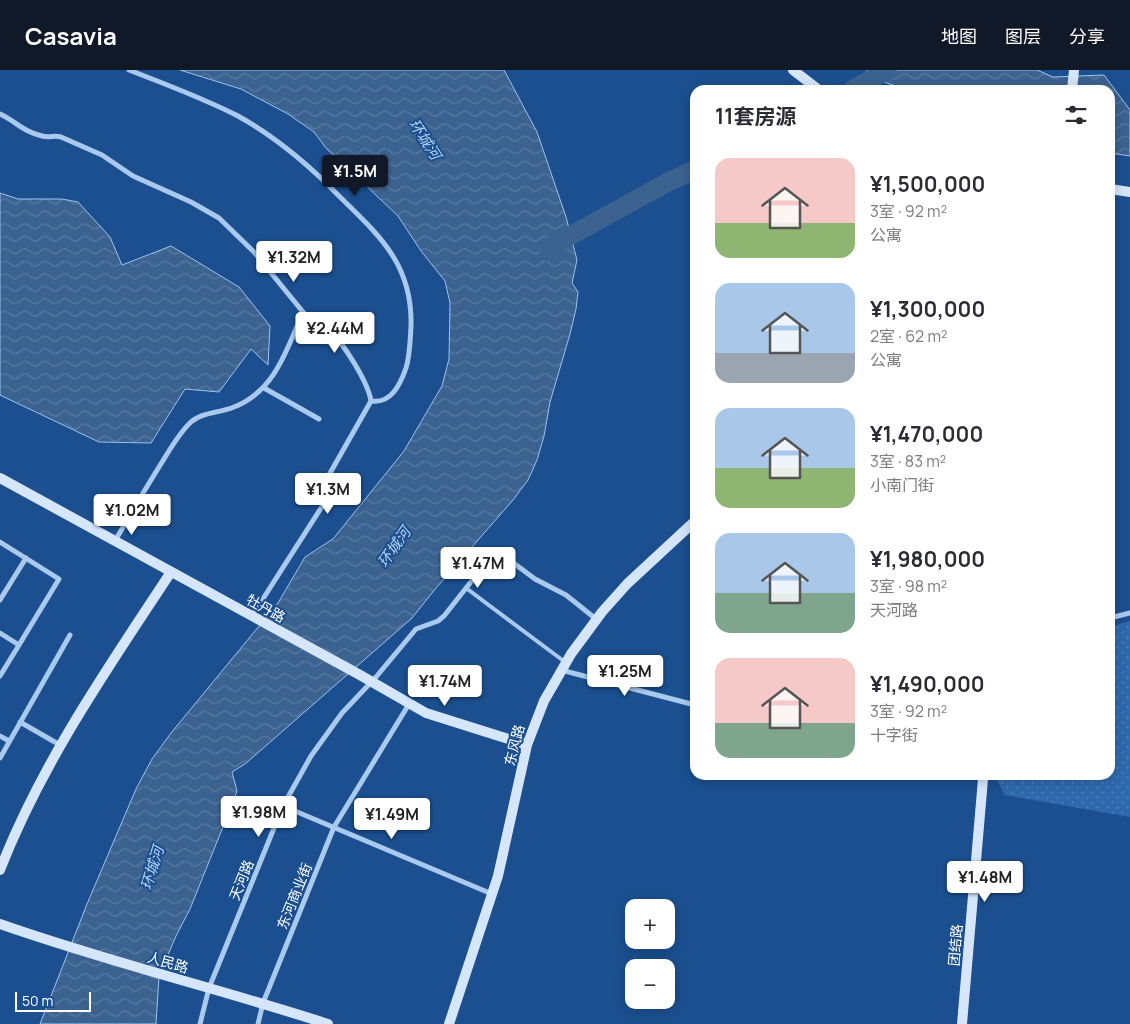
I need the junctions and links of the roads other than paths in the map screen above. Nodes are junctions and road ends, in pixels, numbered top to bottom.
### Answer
1 (129, 70) edge
2 (793, 70) edge
3 (1074, 70) edge
4 (813, 85) edge
5 (1072, 85) edge
6 (0, 114) edge
7 (1115, 190) edge
8 (1130, 192) edge
9 (303, 312) junction
10 (264, 388) junction
11 (370, 401) junction
12 (319, 419) dead end
13 (0, 478) edge
14 (690, 526) edge
15 (115, 541) junction
16 (0, 542) edge
17 (26, 558) junction
18 (171, 572) junction
19 (466, 588) junction
20 (0, 600) edge
21 (1130, 613) edge
22 (252, 616) junction
23 (1115, 617) edge
24 (596, 619) junction
25 (0, 633) edge
26 (70, 635) dead end
27 (19, 645) junction
28 (563, 666) junction
29 (0, 676) edge
30 (372, 682) junction
31 (690, 703) edge
32 (409, 704) junction
33 (20, 722) junction
34 (0, 736) edge
35 (9, 741) junction
36 (60, 745) junction
37 (527, 745) junction
38 (0, 758) edge
39 (983, 780) edge
40 (283, 806) junction
41 (334, 826) junction
42 (0, 870) edge
43 (493, 894) junction
44 (0, 924) edge
45 (209, 988) junction
46 (263, 1003) junction
47 (200, 1024) edge
48 (258, 1024) edge
49 (328, 1024) edge
50 (449, 1024) edge
51 (962, 1024) edge

1 - 11 street
2 - 4 street
3 - 5 street
6 - 9 street
7 - 8 street
9 - 10 street
9 - 11 street
10 - 12 street
10 - 15 street
11 - 22 street
13 - 15 street, 牡丹路
14 - 24 street, 东风路
15 - 18 street, 牡丹路
16 - 17 street
17 - 20 street
17 - 27 street
18 - 22 street, 牡丹路
18 - 36 street
19 - 24 street, 天河路
19 - 28 lane
19 - 30 street, 天河路
21 - 23 street
22 - 30 street, 牡丹路
24 - 28 street, 东风路
25 - 27 street
26 - 33 street
27 - 29 street
28 - 31 street
28 - 37 street, 东风路
30 - 32 street, 牡丹路
30 - 40 street, 天河路
32 - 37 street, 牡丹路
32 - 41 street, 东河商业街
33 - 35 street
33 - 36 street
34 - 35 street
35 - 38 street
36 - 42 street
37 - 43 street, 东风路
39 - 51 street, 团结路
40 - 41 street
40 - 45 street, 天河路
41 - 43 street
41 - 46 street, 东河商业街
43 - 50 street, 东风路
44 - 45 street, 人民路
45 - 46 street, 人民路
45 - 47 street, 天河路
46 - 48 street, 东河商业街
46 - 49 street, 人民路

